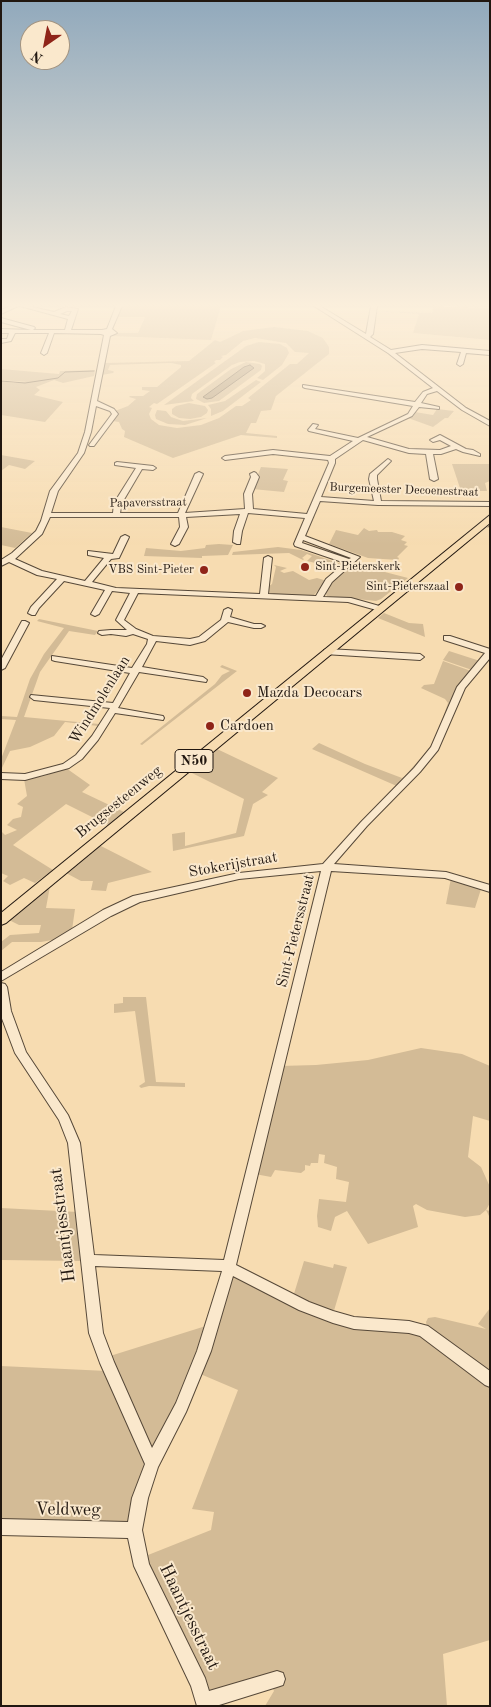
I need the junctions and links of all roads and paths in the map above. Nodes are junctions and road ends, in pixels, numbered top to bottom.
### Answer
1 (96, 386) edge
2 (305, 386) dead end
3 (433, 386) edge
4 (437, 389) junction
5 (93, 402) junction
6 (416, 405) junction
7 (437, 408) dead end
8 (490, 424) edge
9 (315, 425) dead end
10 (361, 439) junction
11 (433, 440) dead end
12 (92, 446) dead end
13 (460, 450) junction
14 (429, 451) junction
15 (478, 455) dead end
16 (225, 458) dead end
17 (331, 458) junction
18 (388, 460) dead end
19 (117, 464) dead end
20 (140, 467) junction
21 (153, 468) dead end
22 (199, 474) dead end
23 (254, 474) dead end
24 (434, 479) dead end
25 (317, 499) junction
26 (378, 503) junction
27 (490, 504) edge
28 (247, 511) junction
29 (47, 515) junction
30 (182, 515) junction
31 (116, 516) junction
32 (309, 516) junction
33 (490, 518) edge
34 (125, 537) dead end
35 (237, 542) dead end
36 (175, 544) dead end
37 (91, 553) dead end
38 (109, 557) junction
39 (268, 558) dead end
40 (9, 559) junction
41 (1, 564) edge
42 (61, 579) junction
43 (86, 584) junction
44 (109, 588) junction
45 (135, 592) junction
46 (264, 597) junction
47 (318, 599) junction
48 (380, 609) junction
49 (32, 613) dead end
50 (95, 614) dead end
51 (120, 620) junction
52 (25, 623) dead end
53 (261, 626) dead end
54 (132, 631) junction
55 (152, 638) junction
56 (447, 638) dead end
57 (327, 652) junction
58 (490, 652) edge
59 (55, 658) dead end
60 (420, 658) dead end
61 (485, 665) edge
62 (1, 668) edge
63 (135, 670) junction
64 (203, 680) dead end
65 (34, 697) dead end
66 (114, 708) junction
67 (160, 718) dead end
68 (1, 776) edge
69 (328, 867) junction
70 (490, 889) edge
71 (1, 920) edge
72 (1, 977) edge
73 (1, 987) edge
74 (87, 1262) junction
75 (229, 1268) junction
76 (490, 1380) edge
77 (152, 1464) junction
78 (1, 1527) edge
79 (134, 1530) junction
80 (277, 1679) dead end
81 (205, 1703) edge

1 - 5 street
2 - 6 street
3 - 4 street
4 - 6 street
4 - 8 street
5 - 12 street
5 - 29 street
6 - 7 street
6 - 10 street
9 - 10 street
10 - 14 street
10 - 17 street
11 - 13 street
13 - 14 street
13 - 15 street
14 - 24 street
16 - 17 street
17 - 25 street
18 - 26 street
19 - 20 street
20 - 21 street
20 - 31 street
22 - 30 street
23 - 28 street
25 - 26 street, Burgemeester Decoenestraat
25 - 32 street
26 - 27 street, Burgemeester Decoenestraat
28 - 30 street, Papaversstraat
28 - 32 street, Papaversstraat
28 - 35 street
29 - 31 street, Papaversstraat
29 - 40 street
30 - 31 street, Papaversstraat
30 - 36 street
32 - 47 street
33 - 48 main road, Brugsesteenweg / N50
34 - 38 street
37 - 38 street
38 - 43 street
39 - 46 street
40 - 41 street
40 - 42 street
42 - 43 street
42 - 49 street
43 - 44 street
44 - 45 street
44 - 50 street
45 - 46 street
45 - 51 street
46 - 47 street
47 - 48 street
48 - 57 main road, Brugsesteenweg / N50
51 - 54 street
51 - 54 street
52 - 62 street
53 - 55 street
54 - 55 street
55 - 63 street, Windmolenlaan
56 - 58 street, Sint-Pietersstraat
57 - 60 street
57 - 71 main road, Brugsesteenweg / N50
58 - 61 street, Sint-Pietersstraat
59 - 63 street
61 - 69 street, Sint-Pietersstraat
63 - 64 street
63 - 66 street, Windmolenlaan
65 - 66 street
66 - 67 street
66 - 68 street, Windmolenlaan
69 - 70 street, Stokerijstraat
69 - 72 street, Stokerijstraat
69 - 75 street, Sint-Pietersstraat
73 - 74 street, Haantjesstraat
74 - 75 street
74 - 77 street, Haantjesstraat
75 - 76 street
75 - 77 street, Haantjesstraat
77 - 79 street, Haantjesstraat
78 - 79 street, Veldweg
79 - 81 street, Haantjesstraat
80 - 81 street, Haantjesstraat

